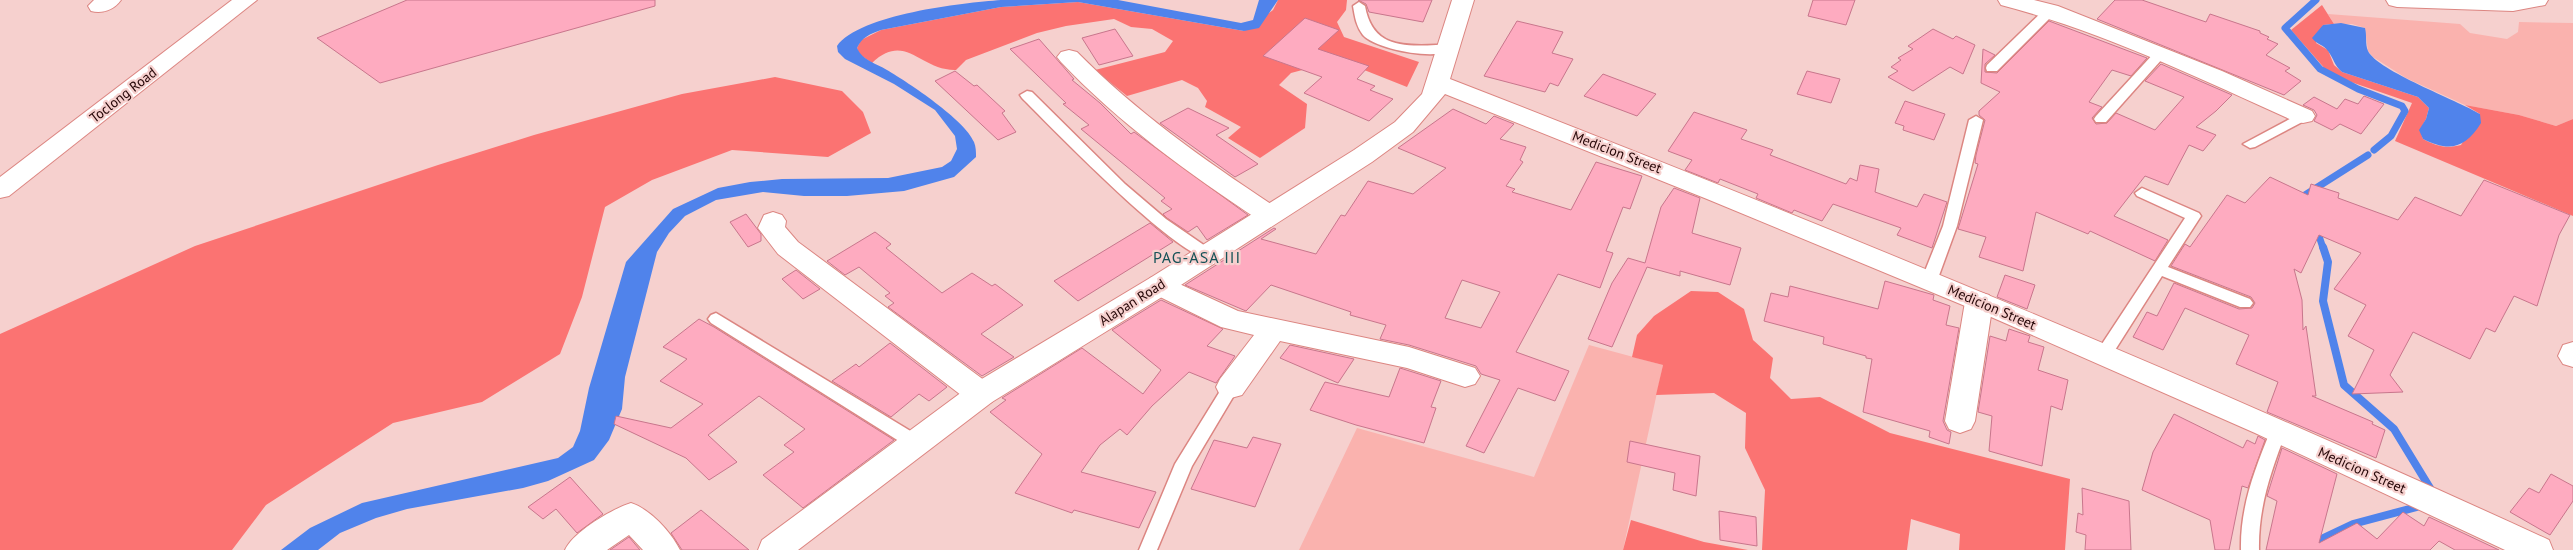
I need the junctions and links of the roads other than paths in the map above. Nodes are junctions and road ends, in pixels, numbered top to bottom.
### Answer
1 (246, 0) edge
2 (1463, 0) edge
3 (2009, 0) edge
4 (2397, 0) edge
5 (2537, 0) edge
6 (1359, 6) dead end
7 (2053, 6) edge
8 (1448, 48) junction
9 (2159, 55) junction
10 (1069, 57) dead end
11 (1992, 68) dead end
12 (1438, 83) junction
13 (1027, 95) dead end
14 (2303, 116) joint
15 (2101, 119) dead end
16 (1976, 120) dead end
17 (2250, 144) dead end
18 (0, 190) edge
19 (2142, 192) dead end
20 (1268, 214) junction
21 (773, 221) dead end
22 (1206, 254) junction
23 (2158, 269) junction
24 (1929, 281) junction
25 (1160, 285) junction
26 (1979, 302) junction
27 (2245, 303) dead end
28 (716, 319) dead end
29 (1272, 330) junction
30 (2104, 354) junction
31 (1465, 376) dead end
32 (1231, 387) joint
33 (981, 394) junction
34 (1960, 422) dead end
35 (2278, 432) junction
36 (916, 444) junction
37 (581, 550) edge
38 (664, 550) edge
39 (774, 550) edge
40 (1148, 550) edge
41 (2250, 550) edge
42 (2537, 550) edge

1 - 18 street, Toclong Road
2 - 8 street, Alapan Road
3 - 7 street
4 - 5 street
6 - 8 lane
7 - 9 street
7 - 11 lane
8 - 12 street, Alapan Road
9 - 14 street
9 - 15 lane
10 - 20 street
12 - 20 street, Alapan Road
12 - 24 street, Medicion Street
13 - 22 lane
14 - 17 lane
16 - 24 lane
19 - 23 lane
20 - 22 street, Alapan Road
21 - 33 street
22 - 25 street, Alapan Road
23 - 27 lane
23 - 30 lane
24 - 26 street, Medicion Street
25 - 29 street
25 - 33 street, Alapan Road
26 - 30 street, Medicion Street
26 - 34 street
28 - 36 lane
29 - 31 street
29 - 32 street
30 - 35 street, Medicion Street
32 - 40 lane
33 - 36 street, Alapan Road
35 - 41 lane
35 - 42 street, Medicion Street
36 - 39 street, Alapan Road
37 - 38 street

